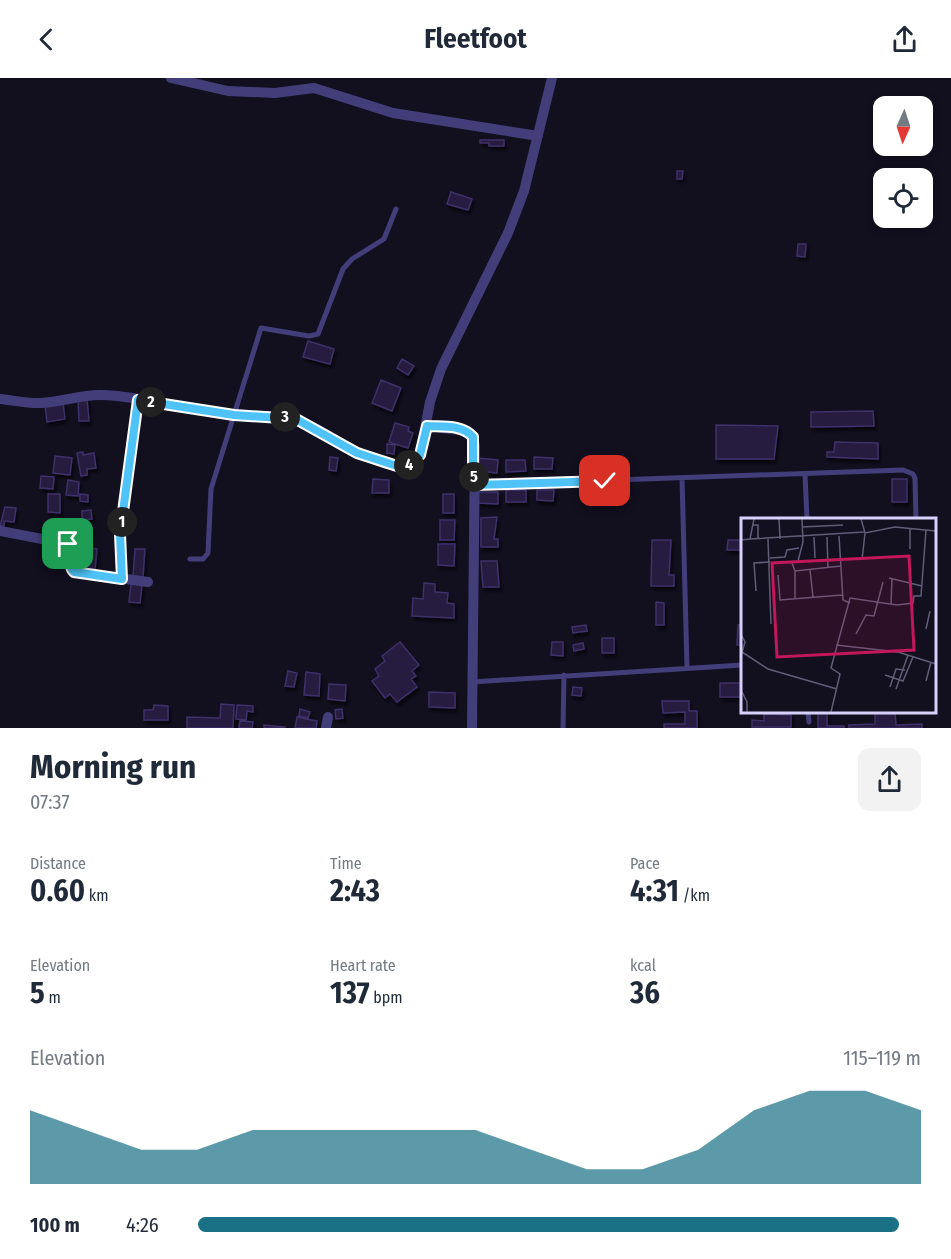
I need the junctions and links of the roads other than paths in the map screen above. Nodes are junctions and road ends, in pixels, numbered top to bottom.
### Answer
1 (171, 78) edge
2 (552, 78) edge
3 (538, 136) junction
4 (396, 209) dead end
5 (0, 399) edge
6 (138, 400) junction
7 (234, 415) junction
8 (427, 426) junction
9 (805, 474) junction
10 (682, 478) junction
11 (473, 485) junction
12 (807, 518) edge
13 (916, 518) edge
14 (0, 531) edge
15 (189, 559) dead end
16 (122, 579) junction
17 (148, 582) dead end
18 (741, 664) edge
19 (687, 666) junction
20 (564, 675) junction
21 (472, 682) junction
22 (808, 713) edge
23 (809, 722) dead end
24 (472, 728) edge
25 (563, 728) edge

1 - 3 street
2 - 3 street
3 - 8 street
4 - 7 lane
5 - 6 street
6 - 7 street
6 - 16 lane
7 - 8 street
7 - 15 lane
8 - 11 street
9 - 10 lane
9 - 12 lane
9 - 13 lane
10 - 11 lane
10 - 19 lane
11 - 21 street
14 - 16 street
16 - 17 street
18 - 19 lane
19 - 20 lane
20 - 21 lane
20 - 25 lane
21 - 24 street
22 - 23 lane

